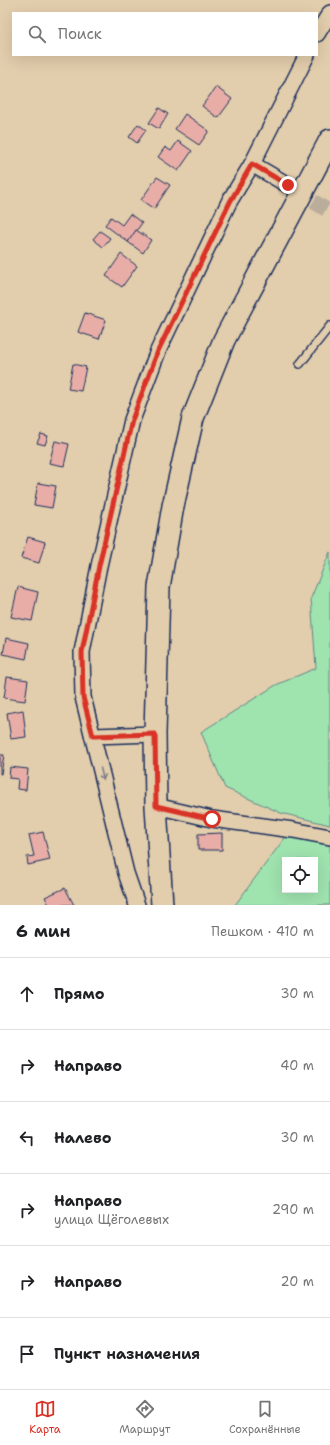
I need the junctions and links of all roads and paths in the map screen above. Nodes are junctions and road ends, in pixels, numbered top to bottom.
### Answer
1 (330, 13) edge
2 (318, 32) edge
3 (306, 56) edge
4 (330, 140) edge
5 (252, 164) junction
6 (288, 185) tunnel mouth
7 (330, 326) edge
8 (300, 364) dead end
9 (155, 734) junction
10 (93, 736) junction
11 (156, 806) junction
12 (330, 837) edge
13 (137, 905) edge
14 (162, 905) edge

1 - 2 street
3 - 5 street
4 - 9 main road
5 - 6 street
5 - 10 street
7 - 8 lane
9 - 10 street
9 - 11 main road
10 -> 13 street
11 - 12 street
11 - 14 main road

